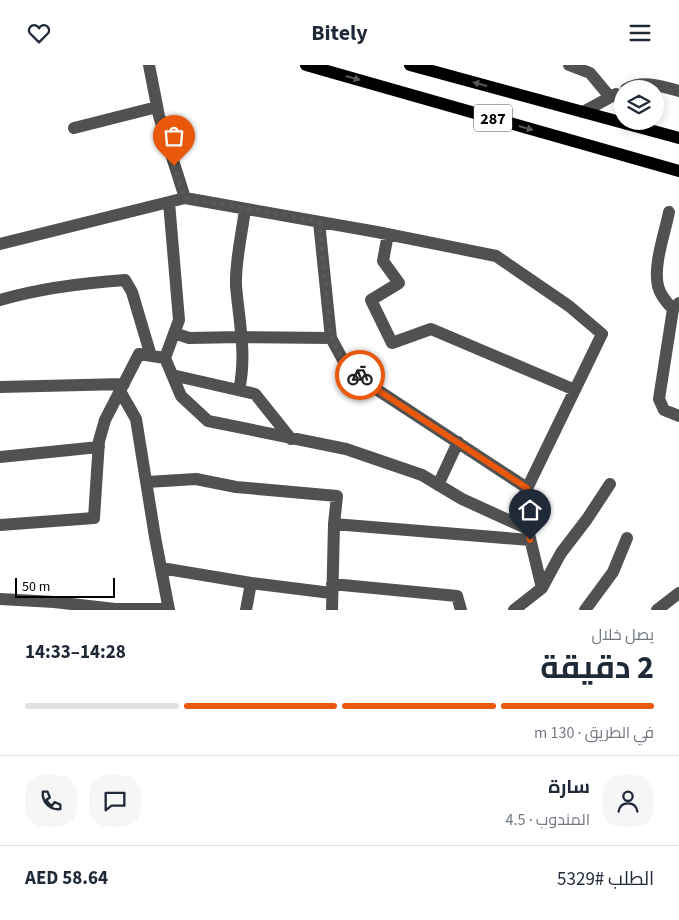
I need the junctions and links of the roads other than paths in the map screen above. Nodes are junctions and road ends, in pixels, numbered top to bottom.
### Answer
1 (149, 65) edge
2 (306, 65) edge
3 (410, 65) edge
4 (569, 65) edge
5 (664, 87) edge
6 (679, 91) edge
7 (614, 95) edge
8 (610, 97) junction
9 (157, 107) junction
10 (583, 112) junction
11 (74, 128) dead end
12 (679, 138) edge
13 (679, 171) edge
14 (185, 198) junction
15 (169, 202) junction
16 (245, 209) junction
17 (669, 212) dead end
18 (319, 221) junction
19 (388, 234) junction
20 (0, 244) edge
21 (0, 300) edge
22 (676, 306) edge
23 (174, 333) junction
24 (242, 337) junction
25 (331, 338) junction
26 (152, 356) junction
27 (165, 358) junction
28 (172, 375) junction
29 (0, 387) edge
30 (122, 388) junction
31 (239, 390) junction
32 (574, 390) junction
33 (679, 416) edge
34 (291, 439) junction
35 (458, 443) junction
36 (99, 447) junction
37 (0, 457) edge
38 (147, 482) junction
39 (610, 484) dead end
40 (438, 485) junction
41 (527, 488) junction
42 (334, 524) junction
43 (0, 525) edge
44 (529, 535) junction
45 (627, 538) dead end
46 (161, 568) junction
47 (251, 583) junction
48 (542, 588) junction
49 (331, 589) junction
50 (679, 593) edge
51 (0, 599) edge
52 (169, 610) edge
53 (246, 610) edge
54 (332, 610) edge
55 (461, 610) edge
56 (514, 610) edge
57 (585, 610) edge
58 (657, 610) edge

1 - 9 street
2 -> 13 main road, 287
10 -> 3 main road, 287
4 - 8 street
5 - 6 street
7 - 8 street
8 - 10 street
9 - 11 street
9 - 14 street
10 - 12 main road, 287
14 - 15 street
14 - 16 street
15 - 20 street
15 - 23 street
16 - 18 street
16 - 24 street
17 - 22 street
18 - 19 street
18 - 25 street
19 - 32 street
19 - 32 street
21 - 26 street
22 - 33 street
23 - 24 street
23 - 27 street
24 - 25 street
24 - 31 street
25 - 35 street
26 - 27 street
26 - 30 street
27 - 28 street
28 - 31 street
28 - 34 street
29 - 30 street
30 - 36 street
30 - 38 street
31 - 34 street
32 - 41 street
34 - 40 street
35 - 40 street
35 - 41 street
36 - 37 street
36 - 43 street
38 - 42 street
38 - 46 street
39 - 48 street
40 - 44 street
41 - 44 street
42 - 44 street
42 - 49 street
44 - 48 street
45 - 57 street
46 - 47 street
46 - 52 street
47 - 49 street
47 - 53 street
48 - 56 street
49 - 54 street
49 - 55 street
50 - 58 street
51 - 52 street

